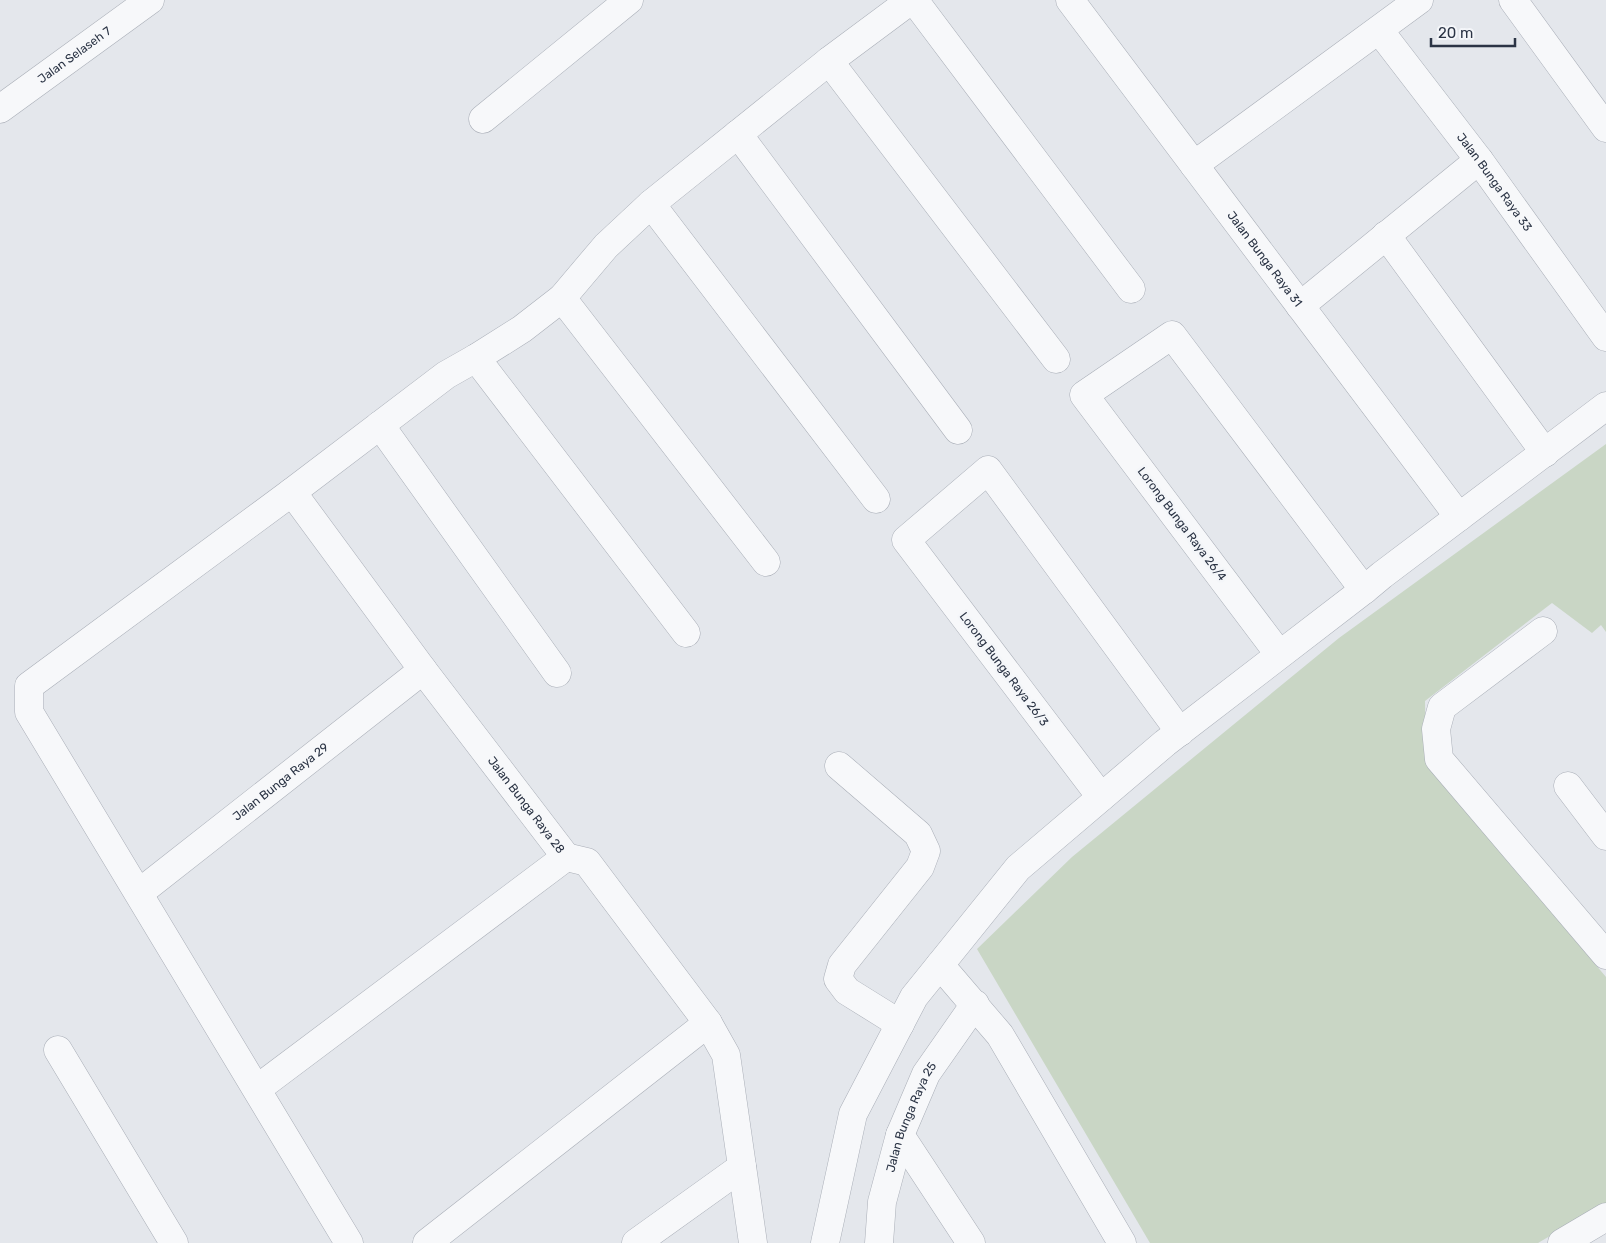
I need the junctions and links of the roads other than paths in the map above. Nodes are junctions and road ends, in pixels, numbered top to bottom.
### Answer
1 (150, 0) edge
2 (629, 0) edge
3 (913, 0) edge
4 (1070, 0) edge
5 (1419, 0) edge
6 (1513, 0) edge
7 (1379, 30) junction
8 (829, 61) junction
9 (0, 109) edge
10 (483, 119) dead end
11 (1606, 128) edge
12 (738, 134) junction
13 (1479, 160) junction
14 (1194, 165) junction
15 (652, 204) junction
16 (1386, 235) junction
17 (1132, 289) dead end
18 (562, 298) junction
19 (1300, 306) junction
20 (1606, 336) edge
21 (476, 358) junction
22 (1056, 358) dead end
23 (1606, 406) edge
24 (380, 425) junction
25 (958, 430) dead end
26 (1545, 452) junction
27 (292, 492) junction
28 (876, 499) dead end
29 (1459, 517) junction
30 (766, 562) dead end
31 (1364, 590) junction
32 (1544, 631) dead end
33 (686, 633) dead end
34 (1279, 654) junction
35 (423, 670) junction
36 (557, 673) dead end
37 (1180, 732) junction
38 (839, 766) dead end
39 (1568, 786) dead end
40 (1101, 797) junction
41 (1606, 836) edge
42 (566, 857) junction
43 (139, 893) junction
44 (1606, 955) edge
45 (940, 965) junction
46 (974, 1004) junction
47 (708, 1023) junction
48 (900, 1024) junction
49 (58, 1050) dead end
50 (257, 1089) junction
51 (900, 1135) junction
52 (742, 1167) junction
53 (1606, 1217) edge
54 (174, 1243) edge
55 (349, 1243) edge
56 (427, 1243) edge
57 (636, 1243) edge
58 (753, 1243) edge
59 (825, 1243) edge
60 (879, 1243) edge
61 (971, 1243) edge
62 (1122, 1243) edge
63 (1562, 1243) edge

1 - 9 street, Jalan Selaseh 7
2 - 10 street
3 - 8 street
3 - 17 street
4 - 14 street, Jalan Bunga Raya 31
5 - 7 street
6 - 11 street
7 - 13 street, Jalan Bunga Raya 33
7 - 14 street
8 - 12 street
8 - 22 street
12 - 15 street
12 - 25 street
13 - 16 street
13 - 20 street, Jalan Bunga Raya 33
14 - 19 street, Jalan Bunga Raya 31
15 - 18 street
15 - 28 street
16 - 19 street
16 - 26 street
18 - 21 street
18 - 30 street
19 - 29 street, Jalan Bunga Raya 31
21 - 24 street
21 - 33 street
23 - 26 street
24 - 27 street
24 - 36 street
26 - 29 street
27 - 35 street, Jalan Bunga Raya 28
27 - 43 street
29 - 31 street
31 - 34 street
31 - 34 street, Lorong Bunga Raya 26/4
32 - 44 street
34 - 37 street
35 - 42 street, Jalan Bunga Raya 28
35 - 43 street, Jalan Bunga Raya 29
37 - 40 street
37 - 40 street, Lorong Bunga Raya 26/3
38 - 48 street
39 - 41 street
40 - 45 street
42 - 47 street
42 - 50 street, Jalan Bunga Raya 28
43 - 50 street
45 - 46 street
45 - 48 street
46 - 51 street, Jalan Bunga Raya 25
46 - 62 street
47 - 52 street
47 - 56 street
48 - 59 street
49 - 54 street
50 - 55 street
51 - 60 street, Jalan Bunga Raya 25
51 - 61 street
52 - 57 street
52 - 58 street
53 - 63 street

